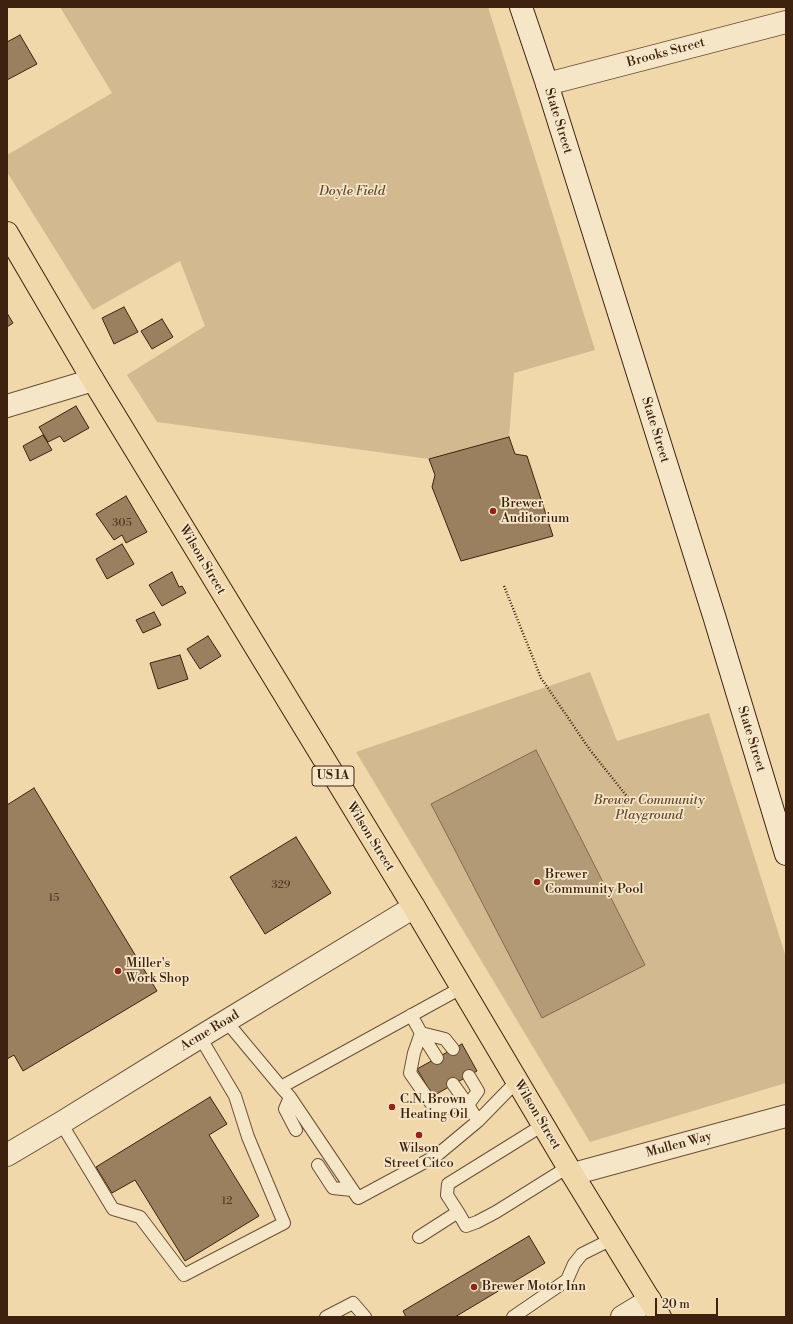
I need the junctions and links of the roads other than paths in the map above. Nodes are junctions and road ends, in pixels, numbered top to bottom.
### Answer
1 (521, 7) edge
2 (786, 22) edge
3 (547, 84) junction
4 (7, 233) edge
5 (93, 380) junction
6 (7, 406) edge
7 (786, 854) edge
8 (414, 907) junction
9 (461, 988) junction
10 (411, 1015) junction
11 (226, 1021) junction
12 (421, 1032) junction
13 (200, 1037) junction
14 (453, 1049) dead end
15 (437, 1058) dead end
16 (469, 1076) dead end
17 (517, 1081) junction
18 (453, 1084) dead end
19 (281, 1087) junction
20 (290, 1097) junction
21 (468, 1105) junction
22 (786, 1116) edge
23 (478, 1121) junction
24 (61, 1123) junction
25 (543, 1125) junction
26 (296, 1130) dead end
27 (7, 1155) edge
28 (318, 1165) dead end
29 (571, 1171) junction
30 (352, 1190) junction
31 (458, 1212) junction
32 (419, 1237) dead end
33 (612, 1238) junction
34 (655, 1308) edge
35 (326, 1317) edge
36 (365, 1317) edge
37 (513, 1317) edge
38 (622, 1317) edge

1 - 3 street, State Street
2 - 3 street, Brooks Street
3 - 7 street, State Street
4 - 5 main road, Wilson Street / US 1A
5 - 6 street
5 - 8 main road, Wilson Street / US 1A
8 - 9 main road, Wilson Street / US 1A
8 - 11 street, Acme Road
9 - 10 lane
9 - 17 main road, Wilson Street / US 1A
10 - 12 lane
10 - 19 lane
11 - 13 street, Acme Road
11 - 19 lane
12 - 14 lane
12 - 15 lane
12 - 21 lane
13 - 24 street, Acme Road
13 - 24 lane
16 - 21 lane
17 - 23 lane
17 - 25 main road, Wilson Street / US 1A
18 - 21 lane
19 - 20 lane
20 - 26 lane
20 - 30 lane
21 - 23 lane
22 - 29 street, Mullen Way
23 - 30 lane
24 - 27 street, Acme Road
25 - 29 main road, Wilson Street / US 1A
25 - 31 lane
28 - 30 lane
29 - 31 lane
29 - 33 main road, Wilson Street / US 1A
31 - 32 lane
33 - 34 main road, Wilson Street / US 1A
33 - 37 lane
34 - 38 street
35 - 36 lane

